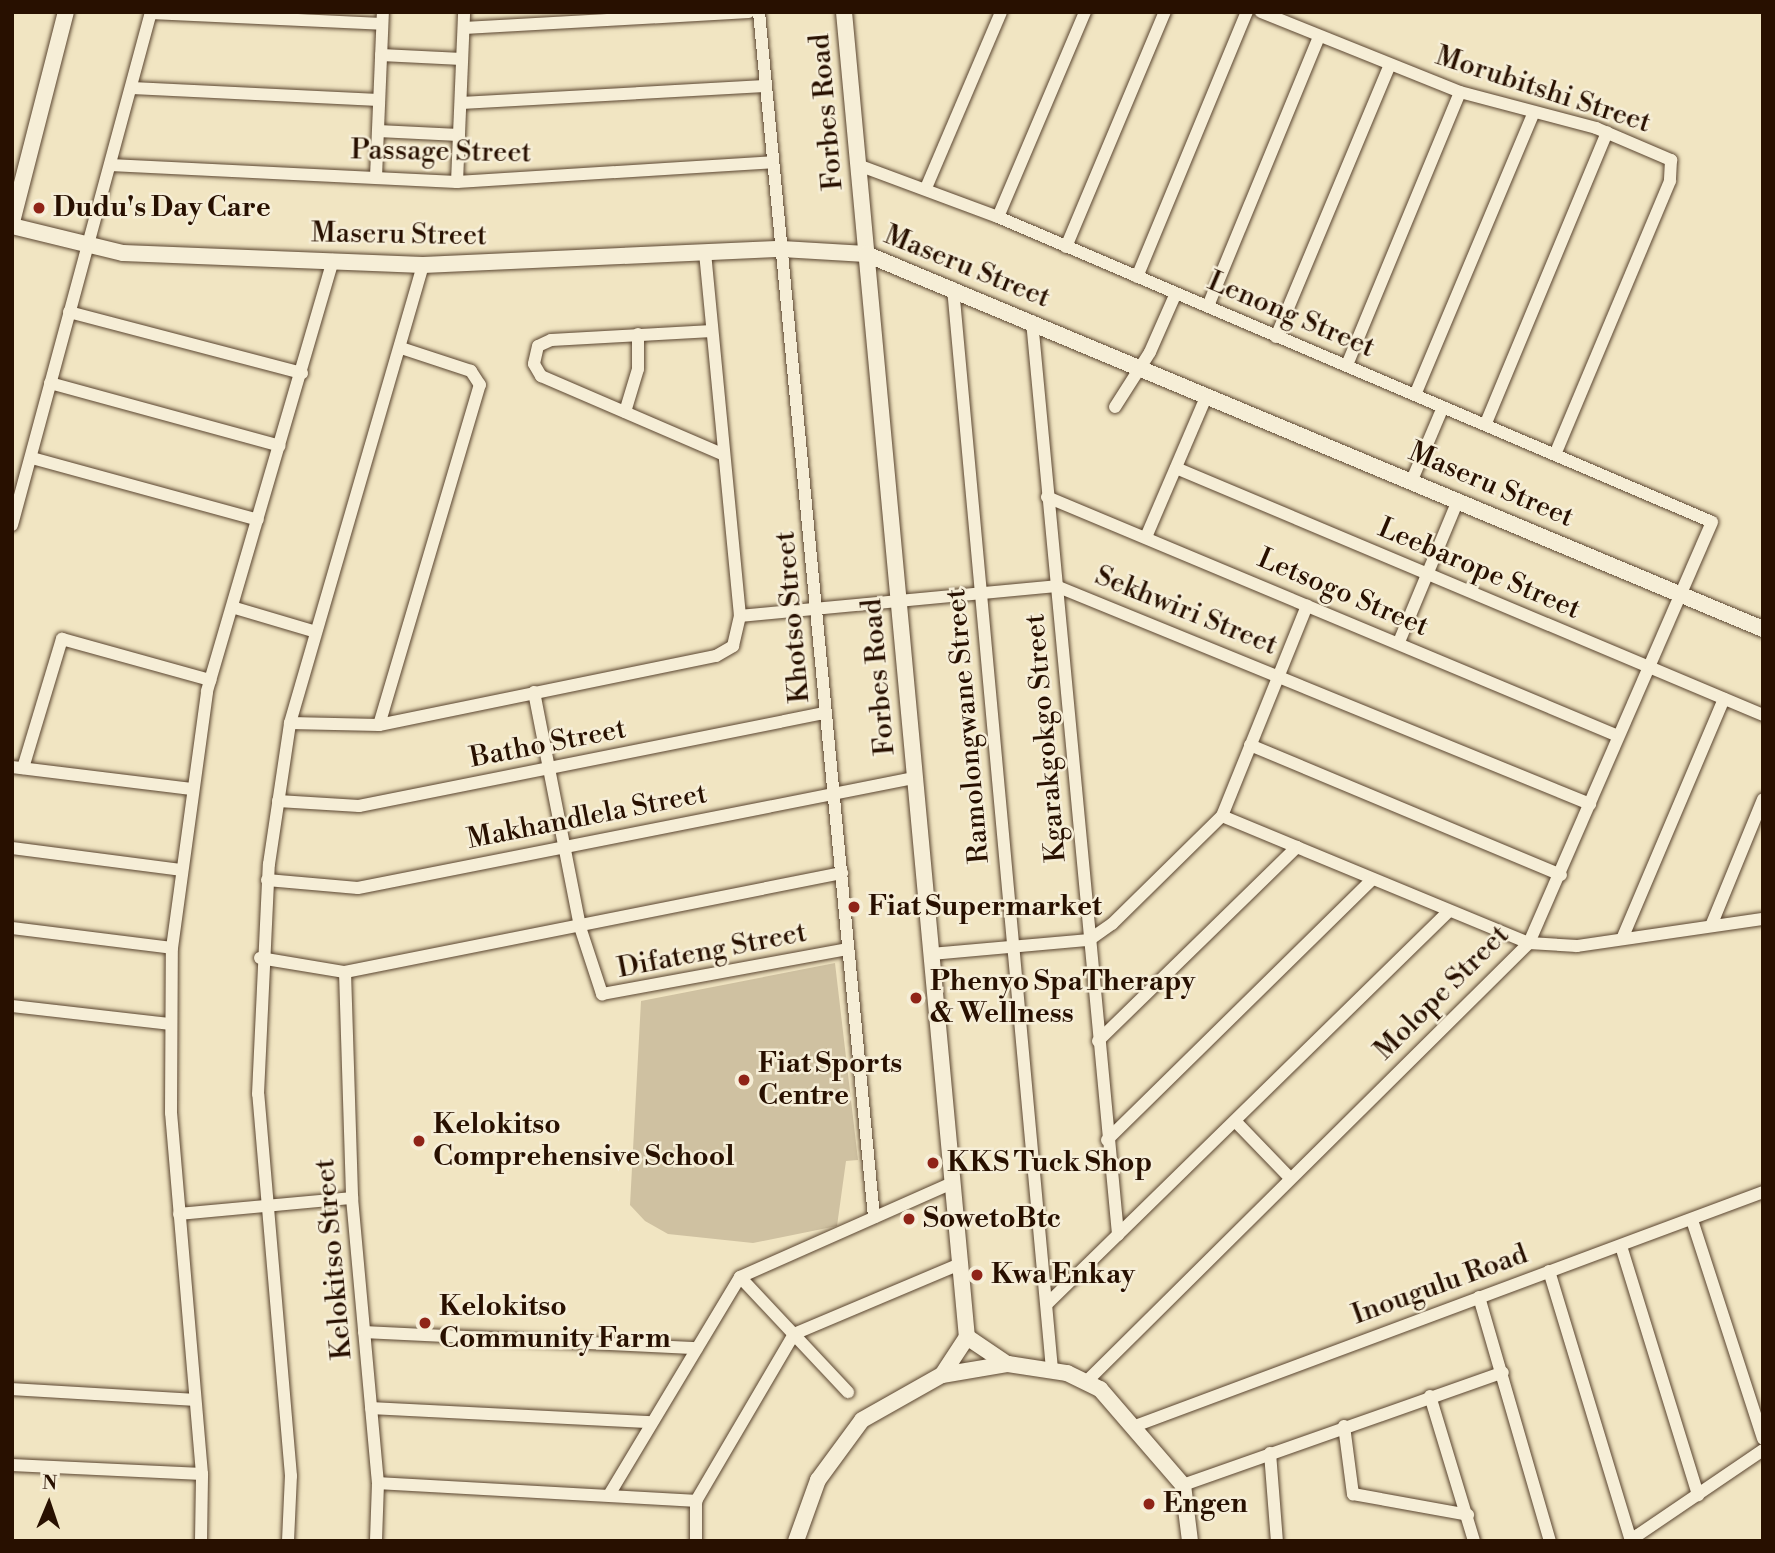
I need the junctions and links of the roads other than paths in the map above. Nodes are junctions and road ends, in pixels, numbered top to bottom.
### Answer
1 (66, 12) edge
2 (464, 12) edge
3 (749, 12) edge
4 (759, 12) edge
5 (844, 12) edge
6 (1001, 12) edge
7 (1085, 12) edge
8 (1165, 12) edge
9 (1247, 12) edge
10 (1261, 12) edge
11 (151, 13) edge
12 (382, 18) edge
13 (464, 28) junction
14 (1319, 37) junction
15 (381, 55) junction
16 (462, 58) junction
17 (1390, 65) junction
18 (765, 86) junction
19 (132, 88) junction
20 (1460, 92) junction
21 (379, 100) junction
22 (461, 103) junction
23 (1533, 114) junction
24 (378, 131) junction
25 (1607, 132) junction
26 (459, 135) junction
27 (772, 162) junction
28 (110, 165) junction
29 (858, 165) junction
30 (376, 177) junction
31 (457, 181) junction
32 (926, 188) junction
33 (998, 217) junction
34 (12, 224) edge
35 (85, 247) junction
36 (1066, 247) junction
37 (782, 249) junction
38 (705, 252) junction
39 (866, 254) junction
40 (333, 260) junction
41 (423, 265) junction
42 (1137, 277) junction
43 (953, 288) junction
44 (1176, 293) junction
45 (1208, 306) junction
46 (69, 312) junction
47 (1032, 321) junction
48 (712, 331) junction
49 (638, 334) junction
50 (1276, 337) junction
51 (401, 348) junction
52 (1347, 365) junction
53 (1138, 366) junction
54 (302, 373) junction
55 (50, 383) junction
56 (1207, 395) junction
57 (1415, 395) junction
58 (1115, 407) dead end
59 (1443, 407) junction
60 (625, 412) junction
61 (1486, 423) junction
62 (280, 446) junction
63 (1556, 452) junction
64 (724, 455) junction
65 (32, 458) junction
66 (1177, 468) junction
67 (1412, 480) junction
68 (1047, 496) junction
69 (1458, 500) junction
70 (1704, 515) joint
71 (13, 517) edge
72 (258, 520) junction
73 (1146, 537) junction
74 (1428, 574) junction
75 (1056, 586) junction
76 (979, 593) junction
77 (1682, 594) junction
78 (898, 602) junction
79 (1307, 606) junction
80 (234, 608) junction
81 (815, 610) junction
82 (740, 616) junction
83 (1763, 629) edge
84 (316, 632) junction
85 (1399, 642) junction
86 (1649, 667) junction
87 (1279, 675) junction
88 (210, 680) junction
89 (534, 692) junction
90 (1724, 699) junction
91 (826, 713) junction
92 (1763, 715) edge
93 (290, 723) junction
94 (379, 725) junction
95 (1618, 736) junction
96 (1251, 745) junction
97 (18, 768) edge
98 (549, 770) junction
99 (914, 778) junction
100 (192, 789) junction
101 (834, 793) junction
102 (1763, 799) edge
103 (278, 801) junction
104 (1590, 804) junction
105 (1222, 816) junction
106 (564, 847) junction
107 (1297, 847) junction
108 (12, 848) edge
109 (181, 870) junction
110 (842, 873) junction
111 (1561, 875) junction
112 (267, 880) junction
113 (1372, 880) junction
114 (1449, 911) junction
115 (1763, 919) edge
116 (1711, 926) junction
117 (580, 927) junction
118 (12, 928) edge
119 (1622, 939) junction
120 (1089, 940) junction
121 (1529, 943) junction
122 (1013, 946) junction
123 (172, 948) junction
124 (848, 949) junction
125 (931, 954) junction
126 (260, 958) junction
127 (345, 972) junction
128 (12, 1006) edge
129 (169, 1024) junction
130 (1098, 1041) junction
131 (1236, 1122) junction
132 (1107, 1140) junction
133 (1290, 1178) junction
134 (952, 1183) junction
135 (1763, 1192) edge
136 (352, 1198) junction
137 (266, 1205) junction
138 (179, 1214) junction
139 (874, 1218) junction
140 (1692, 1220) junction
141 (1118, 1235) junction
142 (1621, 1246) junction
143 (960, 1265) junction
144 (1549, 1271) junction
145 (740, 1277) junction
146 (1479, 1297) junction
147 (1047, 1304) junction
148 (364, 1332) junction
149 (794, 1334) junction
150 (967, 1337) junction
151 (697, 1348) junction
152 (1008, 1364) junction
153 (1052, 1369) junction
154 (1503, 1372) junction
155 (942, 1375) junction
156 (1088, 1380) junction
157 (12, 1389) edge
158 (848, 1392) dead end
159 (1430, 1396) junction
160 (195, 1400) junction
161 (371, 1408) junction
162 (651, 1422) junction
163 (1135, 1426) junction
164 (1344, 1426) junction
165 (1763, 1439) edge
166 (1763, 1450) edge
167 (1270, 1453) junction
168 (12, 1465) edge
169 (202, 1474) junction
170 (378, 1483) junction
171 (1183, 1485) junction
172 (609, 1495) junction
173 (1698, 1495) junction
174 (696, 1501) junction
175 (1468, 1515) junction
176 (1631, 1540) edge
177 (201, 1541) edge
178 (288, 1541) edge
179 (376, 1541) edge
180 (696, 1541) edge
181 (796, 1541) edge
182 (1190, 1541) edge
183 (1277, 1541) edge
184 (1474, 1541) edge
185 (1550, 1541) edge

1 - 34 street
2 - 13 street
3 - 13 street
4 - 18 street, Khotso Street
5 - 29 street, Forbes Road
6 - 32 street
7 - 33 street
8 - 36 street
9 - 42 street
10 - 14 street, Morubitshi Street
11 - 12 street
11 - 19 street
12 - 15 street
13 - 16 street
14 - 17 street, Morubitshi Street
14 - 45 street
15 - 16 street
15 - 21 street
16 - 22 street
17 - 20 street, Morubitshi Street
17 - 50 street
18 - 22 street
18 - 27 street, Khotso Street
19 - 21 street
19 - 28 street
20 - 23 street, Morubitshi Street
20 - 52 street
21 - 24 street
22 - 26 street
23 - 25 street, Morubitshi Street
23 - 57 street
24 - 26 street
24 - 30 street
25 - 61 street
25 - 63 street, Morubitshi Street
26 - 31 street
27 - 31 street, Passage Street
27 - 37 street, Khotso Street
28 - 30 street, Passage Street
28 - 35 street
29 - 32 street, Lenong Street
29 - 39 street, Forbes Road
30 - 31 street, Passage Street
32 - 33 street, Lenong Street
33 - 36 street, Lenong Street
34 - 35 street, Maseru Street
35 - 40 street, Maseru Street
35 - 46 street
36 - 42 street, Lenong Street
37 - 38 street, Maseru Street
37 - 39 street, Maseru Street
37 - 81 street, Khotso Street
38 - 41 street, Maseru Street
38 - 48 street
39 - 43 street, Maseru Street
39 - 78 street, Forbes Road
40 - 41 street, Maseru Street
40 - 54 street
41 - 51 street
42 - 44 street, Lenong Street
43 - 47 street, Maseru Street
43 - 76 street, Ramolongwane Street
44 - 45 street, Lenong Street
44 - 53 street
45 - 50 street, Lenong Street
46 - 54 street
46 - 55 street
47 - 53 street, Maseru Street
47 - 68 street, Kgarakgokgo Street
48 - 49 street
48 - 64 street
49 - 60 street
49 - 60 street
50 - 52 street, Lenong Street
51 - 84 street
51 - 94 street
52 - 57 street, Lenong Street
53 - 56 street, Maseru Street
53 - 58 street
54 - 62 street
55 - 62 street
55 - 65 street
56 - 66 street
56 - 67 street, Maseru Street
57 - 59 street, Lenong Street
59 - 61 street, Lenong Street
59 - 67 street
60 - 64 street
61 - 63 street, Lenong Street
62 - 72 street
63 - 70 street, Lenong Street
64 - 82 street
65 - 71 street
65 - 72 street
66 - 73 street
66 - 74 street, Leebarope Street
67 - 69 street, Maseru Street
68 - 73 street, Letsogo Street
68 - 75 street, Kgarakgokgo Street
69 - 74 street
69 - 77 street, Maseru Street
70 - 77 street, Molope Street
72 - 80 street
73 - 79 street, Letsogo Street
74 - 85 street
74 - 86 street, Leebarope Street
75 - 76 street, Sekhwiri Street
75 - 87 street, Sekhwiri Street
75 - 120 street, Kgarakgokgo Street
76 - 78 street, Sekhwiri Street
76 - 122 street, Ramolongwane Street
77 - 83 street, Maseru Street
77 - 86 street, Molope Street
78 - 81 street, Sekhwiri Street
78 - 99 street, Forbes Road
79 - 85 street, Letsogo Street
79 - 87 street
80 - 84 street
80 - 88 street
81 - 82 street, Sekhwiri Street
81 - 91 street, Khotso Street
82 - 89 street
84 - 93 street
85 - 95 street, Letsogo Street
86 - 90 street, Leebarope Street
86 - 95 street, Molope Street
87 - 96 street
87 - 104 street, Sekhwiri Street
88 - 97 street
88 - 100 street
89 - 94 street
89 - 98 street, Difateng Street
90 - 92 street, Leebarope Street
90 - 119 street
91 - 98 street, Batho Street
91 - 101 street, Khotso Street
93 - 94 street
93 - 103 street
95 - 104 street, Molope Street
96 - 105 street
96 - 111 street
97 - 100 street
98 - 103 street, Batho Street
98 - 106 street, Difateng Street
99 - 101 street, Makhandlela Street
99 - 125 street, Forbes Road
100 - 109 street
101 - 106 street, Makhandlela Street
101 - 110 street, Khotso Street
102 - 116 street
103 - 112 street
104 - 111 street, Molope Street
105 - 107 street
105 - 120 street
106 - 112 street, Makhandlela Street
106 - 117 street, Difateng Street
107 - 113 street
107 - 130 street
108 - 109 street
109 - 123 street
110 - 117 street
110 - 124 street, Khotso Street
111 - 121 street, Molope Street
112 - 126 street
113 - 114 street
113 - 132 street
114 - 121 street
114 - 131 street
115 - 116 street
116 - 119 street
117 - 124 street, Difateng Street
117 - 127 street
118 - 123 street
119 - 121 street
120 - 122 street
120 - 130 street, Kgarakgokgo Street
121 - 133 street, Molope Street
122 - 125 street
122 - 147 street, Ramolongwane Street
123 - 129 street
124 - 139 street, Khotso Street
125 - 134 street, Forbes Road
126 - 127 street
126 - 137 street
127 - 136 street, Kelokitso Street
128 - 129 street
129 - 138 street
130 - 132 street, Kgarakgokgo Street
131 - 133 street
131 - 141 street
132 - 141 street, Kgarakgokgo Street
133 - 156 street, Molope Street
134 - 139 street
134 - 143 street, Forbes Road
135 - 140 street, Inougulu Road
136 - 137 street
136 - 148 street, Kelokitso Street
137 - 138 street
137 - 178 street
138 - 160 street
139 - 145 street
140 - 142 street, Inougulu Road
140 - 165 street
141 - 147 street
142 - 144 street, Inougulu Road
142 - 173 street
143 - 149 street
143 - 150 street, Forbes Road
144 - 146 street, Inougulu Road
144 - 176 street
145 - 149 street
145 - 151 street
146 - 154 street
146 - 163 street, Inougulu Road
147 - 153 street, Ramolongwane Street
148 - 151 street
148 - 161 street, Kelokitso Street
149 - 158 street
149 - 174 street
150 - 152 street
150 - 155 street
151 - 162 street
152 - 153 street
152 - 155 street
153 - 156 street
154 - 159 street
154 - 185 street
155 - 181 street
156 - 163 street
157 - 160 street
159 - 164 street
159 - 175 street
160 - 169 street
161 - 162 street
161 - 170 street, Kelokitso Street
162 - 172 street
163 - 171 street
164 - 167 street
164 - 175 street
166 - 173 street
167 - 171 street
167 - 183 street
168 - 169 street
169 - 177 street
170 - 172 street
170 - 179 street, Kelokitso Street
171 - 182 street
172 - 174 street
173 - 176 street
174 - 180 street
175 - 184 street

